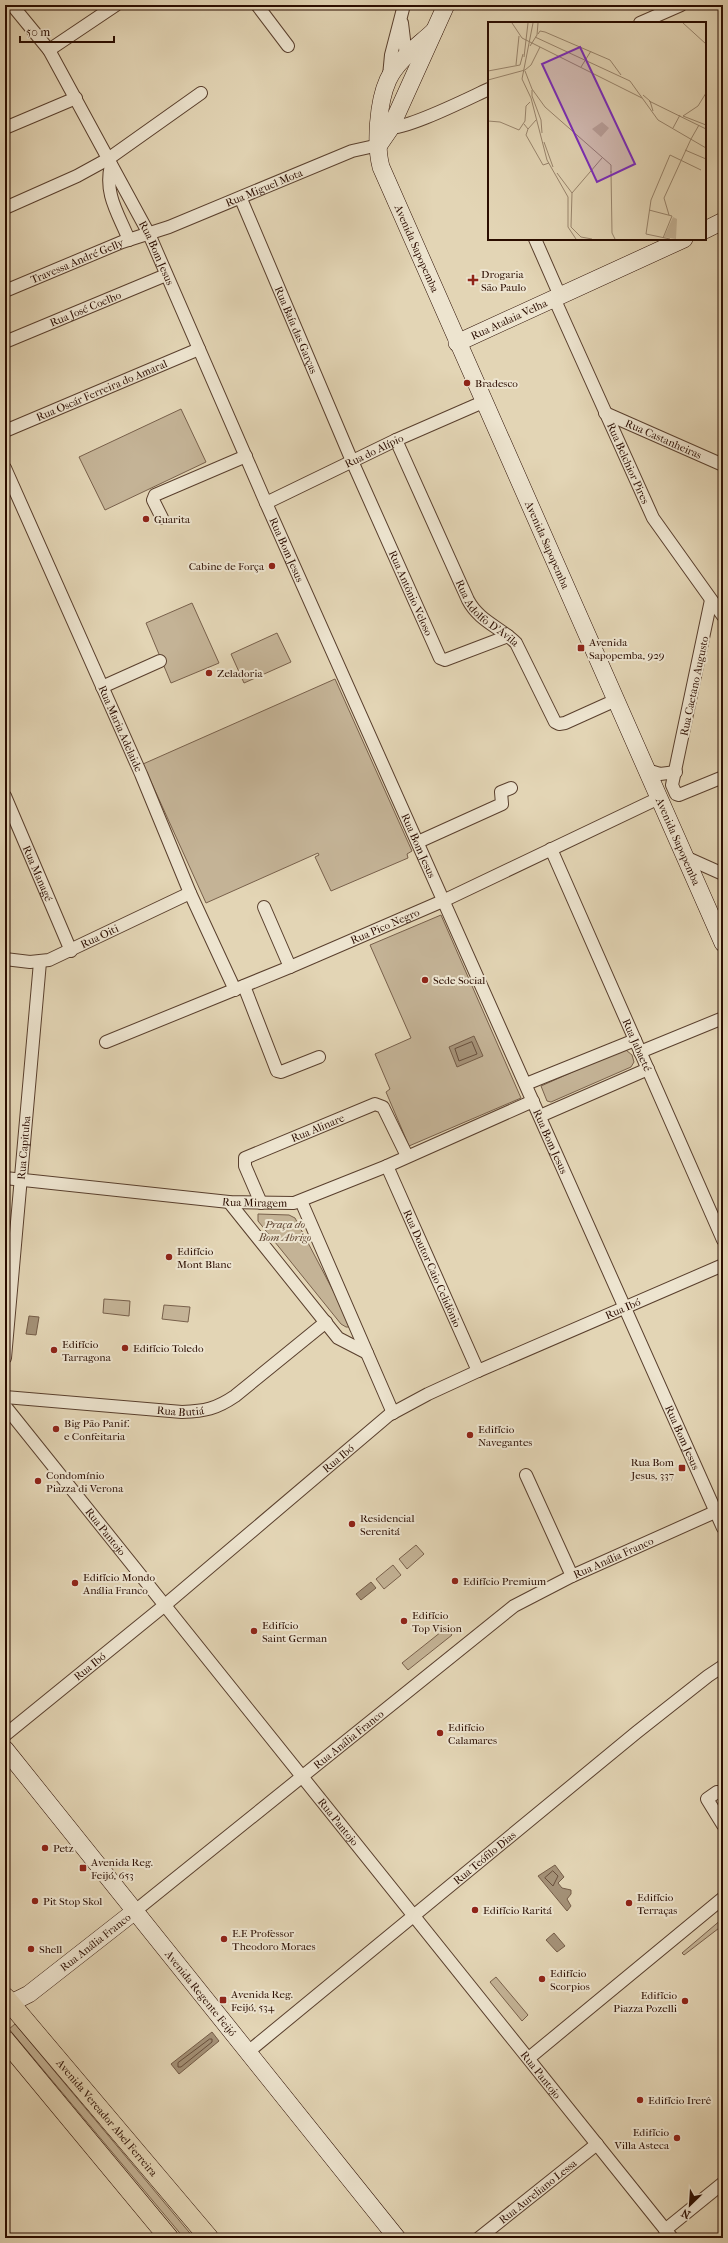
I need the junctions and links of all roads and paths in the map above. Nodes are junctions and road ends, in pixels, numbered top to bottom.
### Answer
1 (12, 5) edge
2 (116, 5) edge
3 (257, 5) edge
4 (446, 5) edge
5 (681, 5) edge
6 (403, 10) edge
7 (642, 22) edge
8 (434, 31) junction
9 (288, 46) dead end
10 (49, 50) junction
11 (406, 56) junction
12 (388, 80) junction
13 (488, 89) edge
14 (201, 92) dead end
15 (76, 98) junction
16 (402, 103) junction
17 (5, 128) edge
18 (384, 128) junction
19 (379, 145) junction
20 (110, 162) junction
21 (241, 199) junction
22 (5, 208) edge
23 (723, 221) edge
24 (706, 230) edge
25 (149, 234) junction
26 (129, 240) junction
27 (535, 240) edge
28 (682, 240) edge
29 (166, 275) junction
30 (5, 291) edge
31 (557, 297) junction
32 (5, 342) edge
33 (457, 343) junction
34 (199, 349) junction
35 (483, 402) junction
36 (605, 413) junction
37 (5, 431) edge
38 (396, 440) junction
39 (246, 456) junction
40 (352, 461) junction
41 (723, 465) edge
42 (5, 468) edge
43 (266, 503) junction
44 (162, 518) dead end
45 (711, 600) junction
46 (723, 616) edge
47 (508, 636) junction
48 (160, 660) dead end
49 (102, 687) junction
50 (616, 700) junction
51 (647, 770) junction
52 (676, 772) junction
53 (723, 778) edge
54 (511, 788) dead end
55 (5, 796) edge
56 (659, 798) junction
57 (418, 842) junction
58 (551, 849) junction
59 (686, 857) junction
60 (723, 874) edge
61 (190, 893) junction
62 (445, 900) junction
63 (264, 907) dead end
64 (723, 943) edge
65 (71, 951) junction
66 (5, 959) edge
67 (40, 962) junction
68 (290, 967) junction
69 (239, 988) junction
70 (723, 1018) edge
71 (635, 1040) junction
72 (106, 1042) dead end
73 (640, 1052) junction
74 (319, 1057) dead end
75 (648, 1069) junction
76 (526, 1084) junction
77 (533, 1102) junction
78 (540, 1116) junction
79 (407, 1156) junction
80 (386, 1166) junction
81 (5, 1178) edge
82 (21, 1180) junction
83 (301, 1201) junction
84 (229, 1202) junction
85 (261, 1203) junction
86 (723, 1240) edge
87 (723, 1265) edge
88 (624, 1309) junction
89 (326, 1322) junction
90 (367, 1353) junction
91 (5, 1358) edge
92 (478, 1371) junction
93 (5, 1397) edge
94 (5, 1406) edge
95 (394, 1413) junction
96 (526, 1475) dead end
97 (716, 1512) junction
98 (723, 1528) edge
99 (572, 1576) junction
100 (165, 1605) junction
101 (723, 1666) edge
102 (5, 1735) edge
103 (5, 1749) edge
104 (302, 1778) junction
105 (717, 1792) dead end
106 (723, 1825) edge
107 (723, 1898) edge
108 (135, 1911) junction
109 (415, 1916) junction
110 (7, 2002) edge
111 (5, 2040) edge
112 (248, 2052) junction
113 (528, 2058) junction
114 (597, 2144) junction
115 (723, 2183) edge
116 (669, 2234) edge
117 (169, 2238) edge
118 (209, 2238) edge
119 (397, 2238) edge
120 (479, 2238) edge

1 - 10 street, Rua Bom Jesus
2 - 10 street
3 - 9 street
4 - 8 main road, Avenida Sapopemba
5 - 7 street
6 - 11 street
6 - 12 street
8 - 11 main road, Avenida Sapopemba
8 - 16 main road, Avenida Sapopemba
10 - 15 street, Rua Bom Jesus
11 - 12 main road, Avenida Sapopemba
11 - 16 main road
12 - 18 main road, Avenida Sapopemba
13 - 18 street
14 - 20 street
15 - 17 street
15 - 20 street, Rua Bom Jesus
16 - 18 main road, Avenida Sapopemba
18 - 19 main road, Avenida Sapopemba
19 - 21 street, Rua Miguel Mota
19 - 33 main road, Avenida Sapopemba
20 - 22 street
20 - 25 street, Rua Bom Jesus
20 - 26 street, Rua Bom Jesus
21 - 25 street, Rua Miguel Mota
21 - 40 street, Rua Baía das Garças
23 - 24 main road
25 - 26 street, Travessa André Gelly
25 - 29 street, Rua Bom Jesus
26 - 30 street, Travessa André Gelly
27 - 31 street, Rua Atalaia Velha
28 - 31 main road, Rua Atalaia Velha
29 - 32 street, Rua José Coelho
29 - 34 street, Rua Bom Jesus
31 - 33 main road, Rua Atalaia Velha
31 - 36 street, Rua Belchior Pires
33 - 35 main road, Avenida Sapopemba
34 - 37 street, Rua Oscár Ferreira do Amaral
34 - 39 street, Rua Bom Jesus
35 - 38 street, Rua do Alípio
35 - 50 main road, Avenida Sapopemba
36 - 41 street, Rua Castanheiras
36 - 45 street, Rua Belchior Pires
38 - 40 street, Rua do Alípio
38 - 47 street, Rua Adolfo D'Ávila
39 - 43 street, Rua Bom Jesus
39 - 44 street
40 - 43 street, Rua do Alípio
40 - 47 street, Rua Antônio Veloso
42 - 49 street, Rua Maria Adelaide
43 - 57 street, Rua Bom Jesus
45 - 46 street, Rua Belchior Pires
45 - 52 street, Rua Caetano Augusto
47 - 50 street, Rua Adolfo D'Ávila
48 - 49 street
49 - 61 street, Rua Maria Adelaide
50 - 51 main road, Avenida Sapopemba
51 - 52 street
51 - 56 main road, Avenida Sapopemba
52 - 53 street, Rua Caetano Augusto
54 - 57 street
55 - 65 street, Rua Managé
56 - 58 street, Rua Pico Negro
56 - 59 main road, Avenida Sapopemba
57 - 62 street, Rua Bom Jesus
58 - 62 street, Rua Pico Negro
58 - 71 street, Rua Jabaeté
59 - 60 street
59 - 64 main road, Avenida Sapopemba
61 - 65 street, Rua Oiti
61 - 69 street, Rua Maria Adelaide
62 - 68 street, Rua Pico Negro
62 - 76 street, Rua Bom Jesus
63 - 68 street
65 - 67 street, Rua Oiti
66 - 67 street, Rua Oiti
67 - 82 street, Rua Capituba
68 - 69 street, Rua Pico Negro
69 - 72 street, Rua Pico Negro
69 - 74 street, Rua Maria Adelaide
70 - 73 street
71 - 73 street, Rua Jabaeté
71 - 76 street
73 - 75 street, Rua Jabaeté
75 - 78 street
75 - 86 street, Rua Jabaeté
76 - 77 street, Rua Bom Jesus
77 - 78 street, Rua Bom Jesus
77 - 79 street, Rua Miragem
78 - 88 street, Rua Bom Jesus
79 - 80 street, Rua Miragem
79 - 85 street, Rua Alinare
80 - 83 street, Rua Miragem
80 - 92 street, Rua Doutor Caio Celidônio
81 - 82 street, Rua Miragem
82 - 84 street, Rua Miragem
82 - 91 street, Rua Capituba
83 - 85 street, Rua Miragem
83 - 90 street
84 - 85 street, Rua Miragem
84 - 89 street
87 - 88 street, Rua Ibó
88 - 92 street, Rua Ibó
88 - 97 street, Rua Bom Jesus
89 - 90 street
89 - 93 street, Rua Butiá
90 - 95 street
92 - 95 street, Rua Ibó
94 - 100 street, Rua Pantojo
95 - 100 street, Rua Ibó
96 - 99 street
97 - 98 street, Rua Bom Jesus
97 - 99 street, Rua Anália Franco
99 - 104 street, Rua Anália Franco
100 - 102 street, Rua Ibó
100 - 104 street, Rua Pantojo
101 - 109 street, Rua Teófilo Dias
103 - 108 main road, Avenida Regente Feijó
104 - 108 street, Rua Anália Franco
104 - 109 street, Rua Pantojo
105 - 106 street
107 - 113 street
108 - 110 main road, Rua Anália Franco
108 - 112 main road, Avenida Regente Feijó
109 - 112 street, Rua Teófilo Dias
109 - 113 street, Rua Pantojo
110 - 118 main road, Avenida Vereador Abel Ferreira
111 - 117 main road
112 - 119 main road, Avenida Regente Feijó
113 - 114 street, Rua Pantojo
114 - 116 street, Rua Pantojo
114 - 120 street, Rua Aureliano Lessa
115 - 116 street

